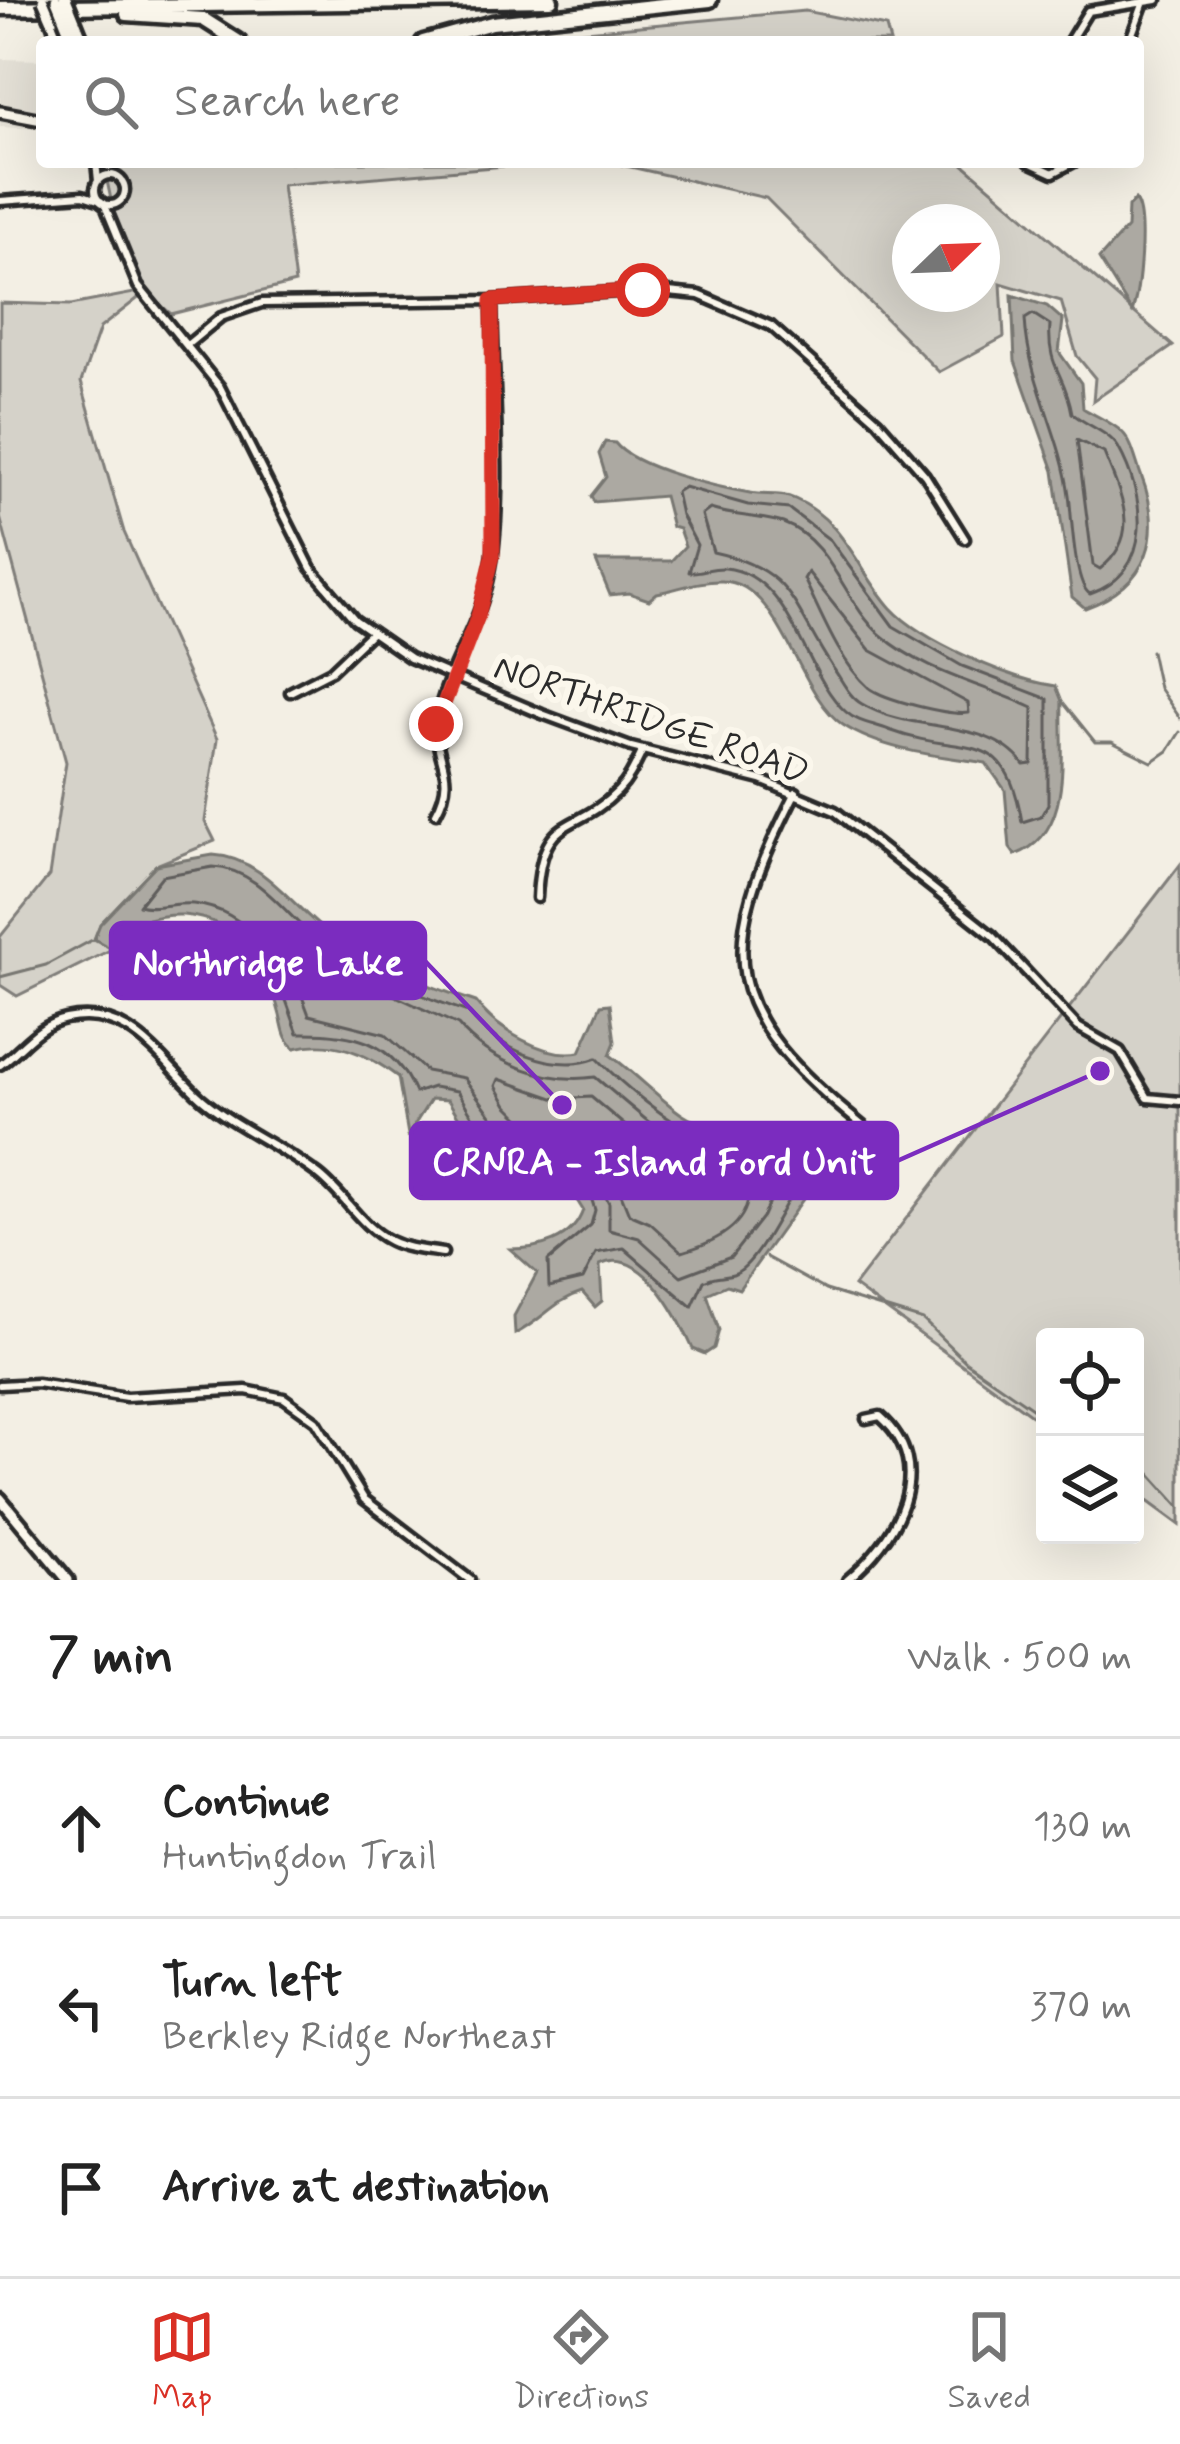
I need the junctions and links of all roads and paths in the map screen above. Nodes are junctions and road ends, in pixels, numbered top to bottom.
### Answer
1 (43, 0) edge
2 (56, 0) edge
3 (65, 0) edge
4 (551, 0) edge
5 (710, 0) edge
6 (1157, 0) edge
7 (1144, 2) edge
8 (0, 10) edge
9 (58, 36) edge
10 (75, 36) edge
11 (76, 36) edge
12 (231, 36) edge
13 (445, 36) edge
14 (1073, 36) edge
15 (1131, 36) edge
16 (36, 111) edge
17 (0, 112) edge
18 (15, 115) junction
19 (36, 119) edge
20 (104, 168) edge
21 (111, 168) edge
22 (121, 179) junction
23 (97, 183) junction
24 (83, 194) junction
25 (0, 201) edge
26 (120, 201) junction
27 (103, 202) junction
28 (115, 231) junction
29 (492, 300) junction
30 (187, 345) junction
31 (965, 539) dead end
32 (371, 633) junction
33 (452, 677) junction
34 (290, 692) dead end
35 (644, 750) junction
36 (796, 792) junction
37 (436, 813) dead end
38 (537, 898) dead end
39 (0, 1065) edge
40 (1180, 1101) edge
41 (863, 1126) dead end
42 (443, 1252) dead end
43 (0, 1385) edge
44 (866, 1419) dead end
45 (0, 1498) edge
46 (68, 1580) edge
47 (470, 1580) edge
48 (848, 1580) edge

1 - 9 street, bridge
2 - 10 street, bridge
3 - 11 highway, bridge
4 - 8 highway
5 - 13 highway
6 - 7 street
7 - 14 street
7 - 15 street
8 - 12 highway
16 - 18 street
17 - 18 street
18 - 19 street
20 - 23 street, NORTHRIDGE ROAD
21 - 22 street, NORTHRIDGE ROAD
22 - 23 street
22 - 26 street
23 - 24 street
23 - 27 street, NORTHRIDGE ROAD
24 - 25 street
24 - 27 street
26 - 27 street
26 - 28 street
27 - 28 street, NORTHRIDGE ROAD
28 - 30 street, NORTHRIDGE ROAD
29 - 30 street
29 - 31 street
29 - 33 street
30 - 32 street, NORTHRIDGE ROAD
32 - 33 street, NORTHRIDGE ROAD
32 - 34 street
33 - 35 street, NORTHRIDGE ROAD
33 - 37 street
35 - 36 street, NORTHRIDGE ROAD
35 - 38 street
36 - 40 street, NORTHRIDGE ROAD
36 - 41 street
39 - 42 street
43 - 47 street
44 - 48 street
45 - 46 street

